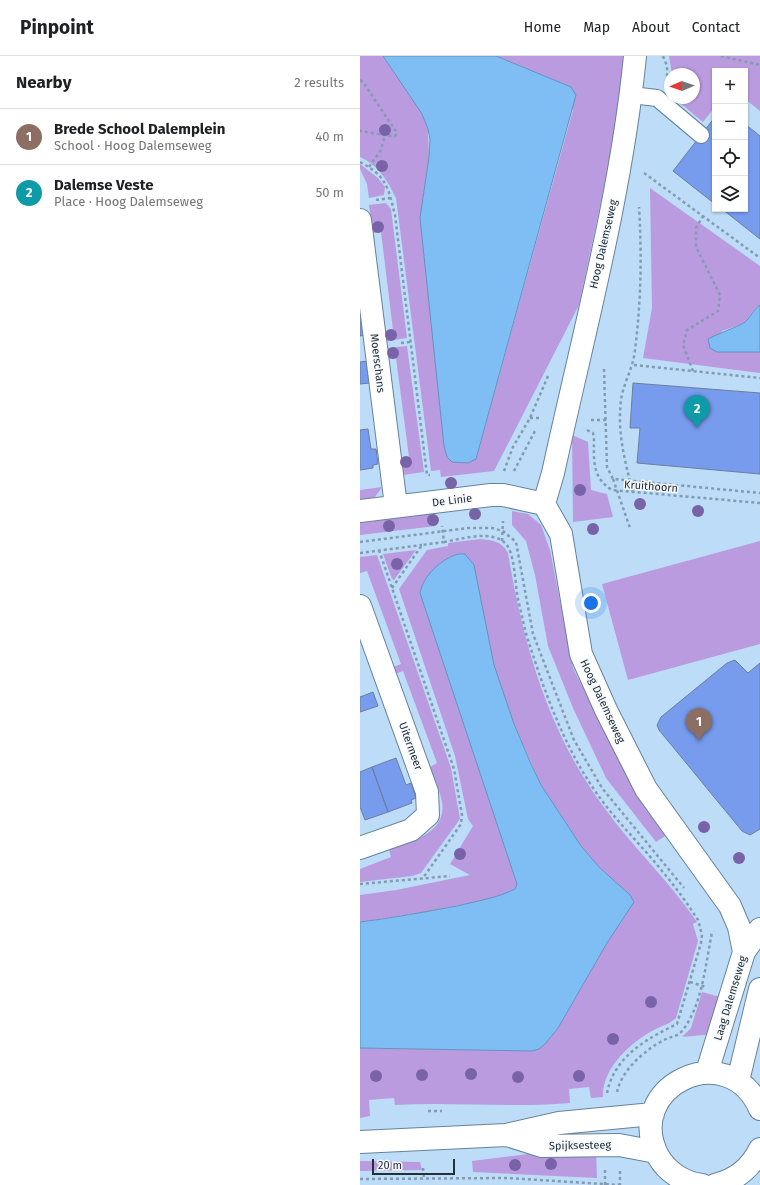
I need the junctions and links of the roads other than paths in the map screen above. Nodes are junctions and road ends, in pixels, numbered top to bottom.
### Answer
1 (635, 56) edge
2 (631, 95) junction
3 (701, 134) dead end
4 (360, 220) edge
5 (544, 504) junction
6 (396, 506) junction
7 (360, 511) edge
8 (360, 606) edge
9 (360, 848) edge
10 (714, 882) junction
11 (759, 932) edge
12 (744, 952) junction
13 (760, 989) edge
14 (707, 1072) junction
15 (738, 1081) junction
16 (760, 1109) edge
17 (653, 1114) junction
18 (506, 1135) junction
19 (360, 1142) edge
20 (656, 1152) junction
21 (758, 1155) edge
22 (702, 1185) edge
23 (715, 1185) edge

1 - 2 street, Hoog Dalemseweg
2 - 3 lane
2 - 5 street, Hoog Dalemseweg
4 - 6 street, Moerschans
5 - 6 street, De Linie
5 - 10 street, Hoog Dalemseweg
6 - 7 street, De Linie
8 - 9 street, Uitermeer
10 - 11 street, Hoog Dalemseweg
10 - 12 street, Hoog Dalemseweg
11 - 12 street, Laag Dalemseweg
12 - 14 street, Laag Dalemseweg
13 - 15 street
14 - 15 street
14 - 17 street
15 - 16 street
17 - 18 street, Spijksesteeg
17 - 20 street
18 - 19 street, Spijksesteeg
18 - 20 street, Spijksesteeg
20 - 22 street
21 - 23 street

